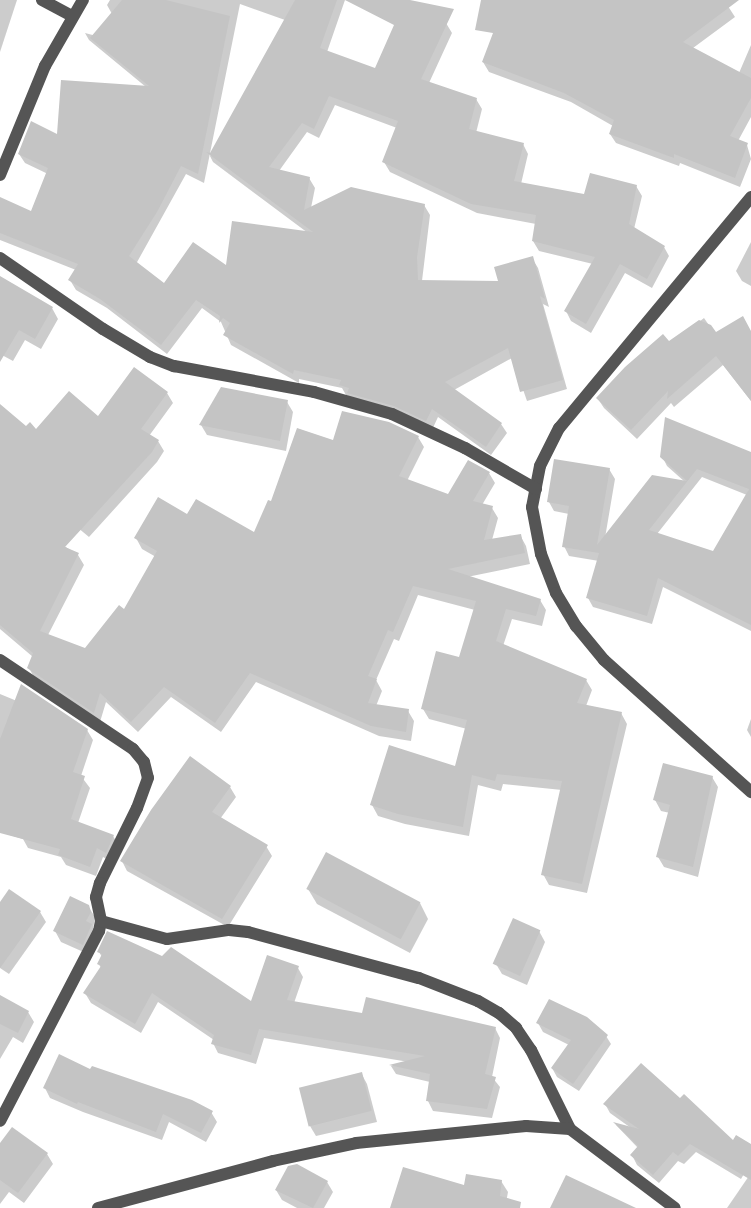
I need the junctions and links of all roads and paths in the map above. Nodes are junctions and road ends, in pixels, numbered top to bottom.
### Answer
1 (42, 0) edge
2 (83, 0) edge
3 (72, 16) junction
4 (0, 175) edge
5 (751, 197) edge
6 (0, 258) edge
7 (536, 489) junction
8 (0, 660) edge
9 (751, 792) edge
10 (101, 921) junction
11 (0, 1121) edge
12 (570, 1128) junction
13 (98, 1208) edge
14 (675, 1208) edge

1 - 3 street
2 - 3 street
3 - 4 street
5 - 7 street
6 - 7 street
7 - 9 street
8 - 10 street
10 - 11 street
10 - 12 street
12 - 13 street
12 - 14 street

